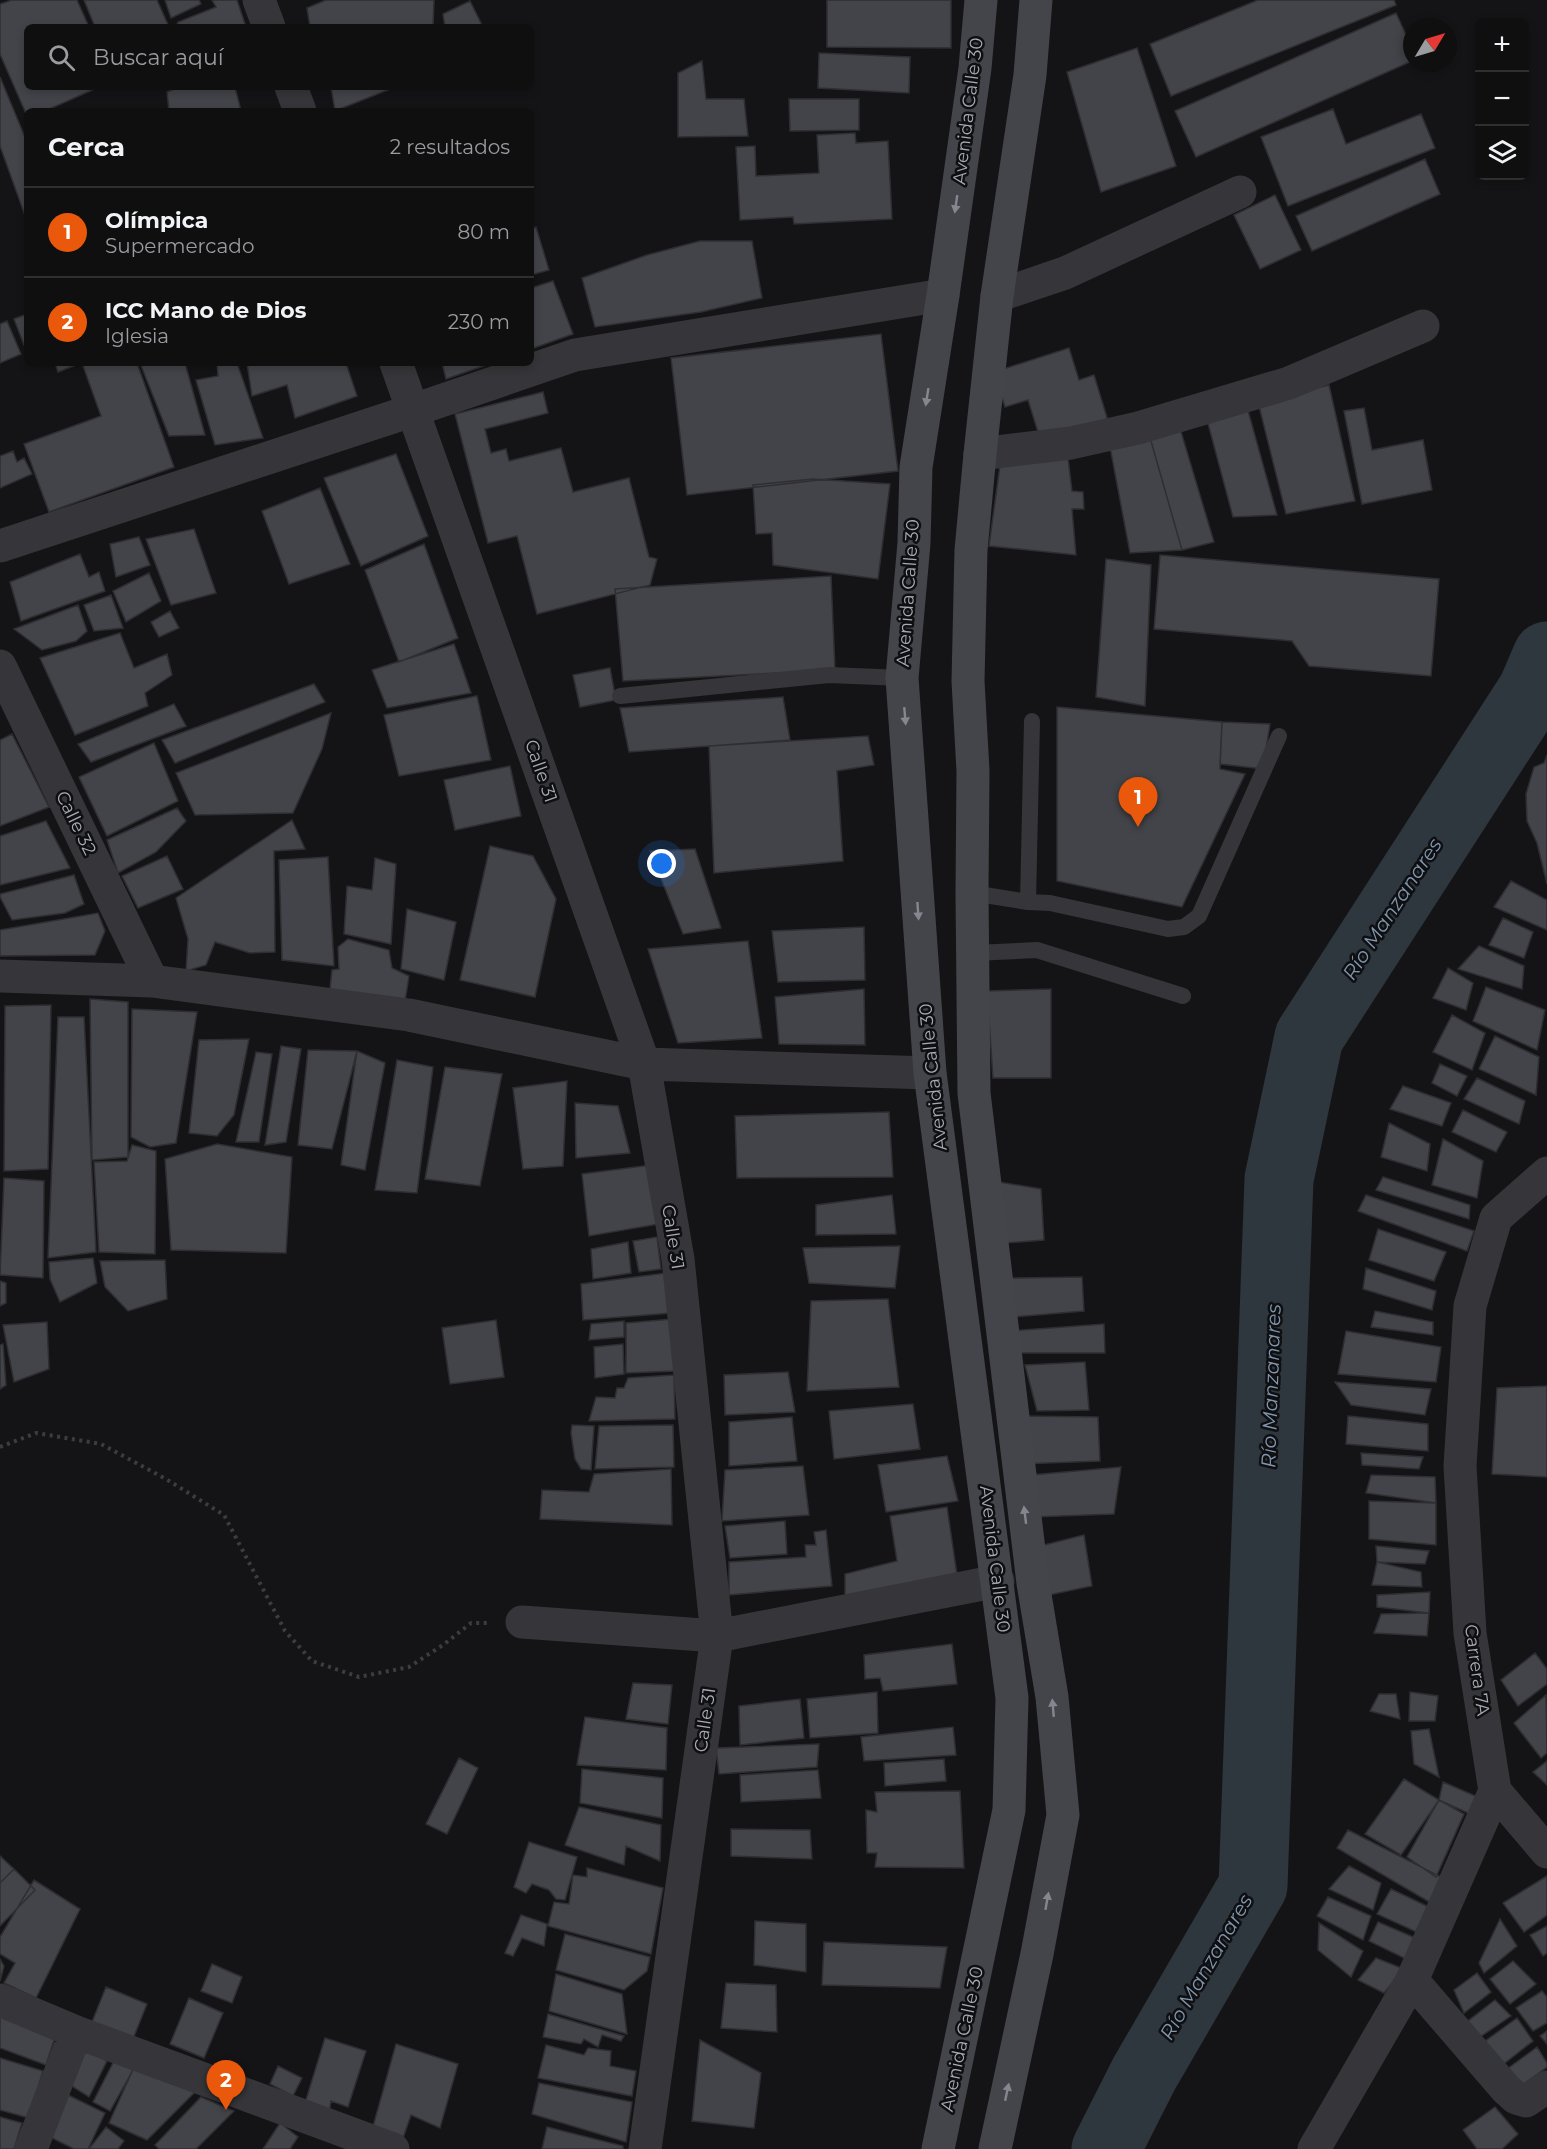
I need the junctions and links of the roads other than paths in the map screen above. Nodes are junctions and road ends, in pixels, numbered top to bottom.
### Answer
1 (258, 0) edge
2 (981, 0) edge
3 (1036, 0) edge
4 (268, 24) edge
5 (292, 90) edge
6 (299, 108) edge
7 (1240, 192) dead end
8 (943, 295) junction
9 (996, 296) junction
10 (1423, 326) dead end
11 (397, 366) edge
12 (414, 410) junction
13 (980, 454) junction
14 (0, 546) edge
15 (0, 666) edge
16 (902, 678) junction
17 (620, 696) dead end
18 (1032, 721) dead end
19 (1279, 736) dead end
20 (972, 893) junction
21 (1028, 902) junction
22 (974, 953) junction
23 (0, 976) edge
24 (152, 981) junction
25 (1183, 996) dead end
26 (644, 1064) junction
27 (930, 1073) junction
28 (1547, 1173) edge
29 (998, 1581) junction
30 (522, 1622) road end
31 (717, 1636) junction
32 (1495, 1791) junction
33 (1547, 1852) edge
34 (1412, 1980) junction
35 (0, 2000) edge
36 (76, 2032) junction
37 (1542, 2091) edge
38 (31, 2149) edge
39 (393, 2149) edge
40 (645, 2149) edge
41 (938, 2149) edge
42 (995, 2149) edge
43 (1314, 2149) edge

1 - 4 street
2 -> 8 main road, Avenida Calle 30
3 - 9 main road, Avenida Calle 30
5 - 6 street
7 - 9 street
8 - 12 street
8 -> 16 main road, Avenida Calle 30
9 - 13 main road, Avenida Calle 30
10 - 13 street
11 - 12 street, Calle 31
12 - 14 street
12 - 26 street, Calle 31
13 - 20 main road, Avenida Calle 30
15 - 24 street, Calle 32
16 - 17 lane
16 -> 27 main road, Avenida Calle 30
18 - 21 lane
19 - 21 lane
20 - 21 lane
20 - 22 main road, Avenida Calle 30
22 - 25 lane
42 -> 22 main road, Avenida Calle 30
23 - 24 street
24 - 26 street
26 - 27 street
26 - 31 street, Calle 31
27 - 29 main road, Avenida Calle 30
28 - 32 street, Carrera 7A
29 - 31 street
29 - 41 main road, Avenida Calle 30
30 - 31 street
31 - 40 street, Calle 31
32 - 33 street
32 - 34 street
34 - 37 street
34 - 43 street
35 - 36 street
36 - 38 street
36 - 39 street

